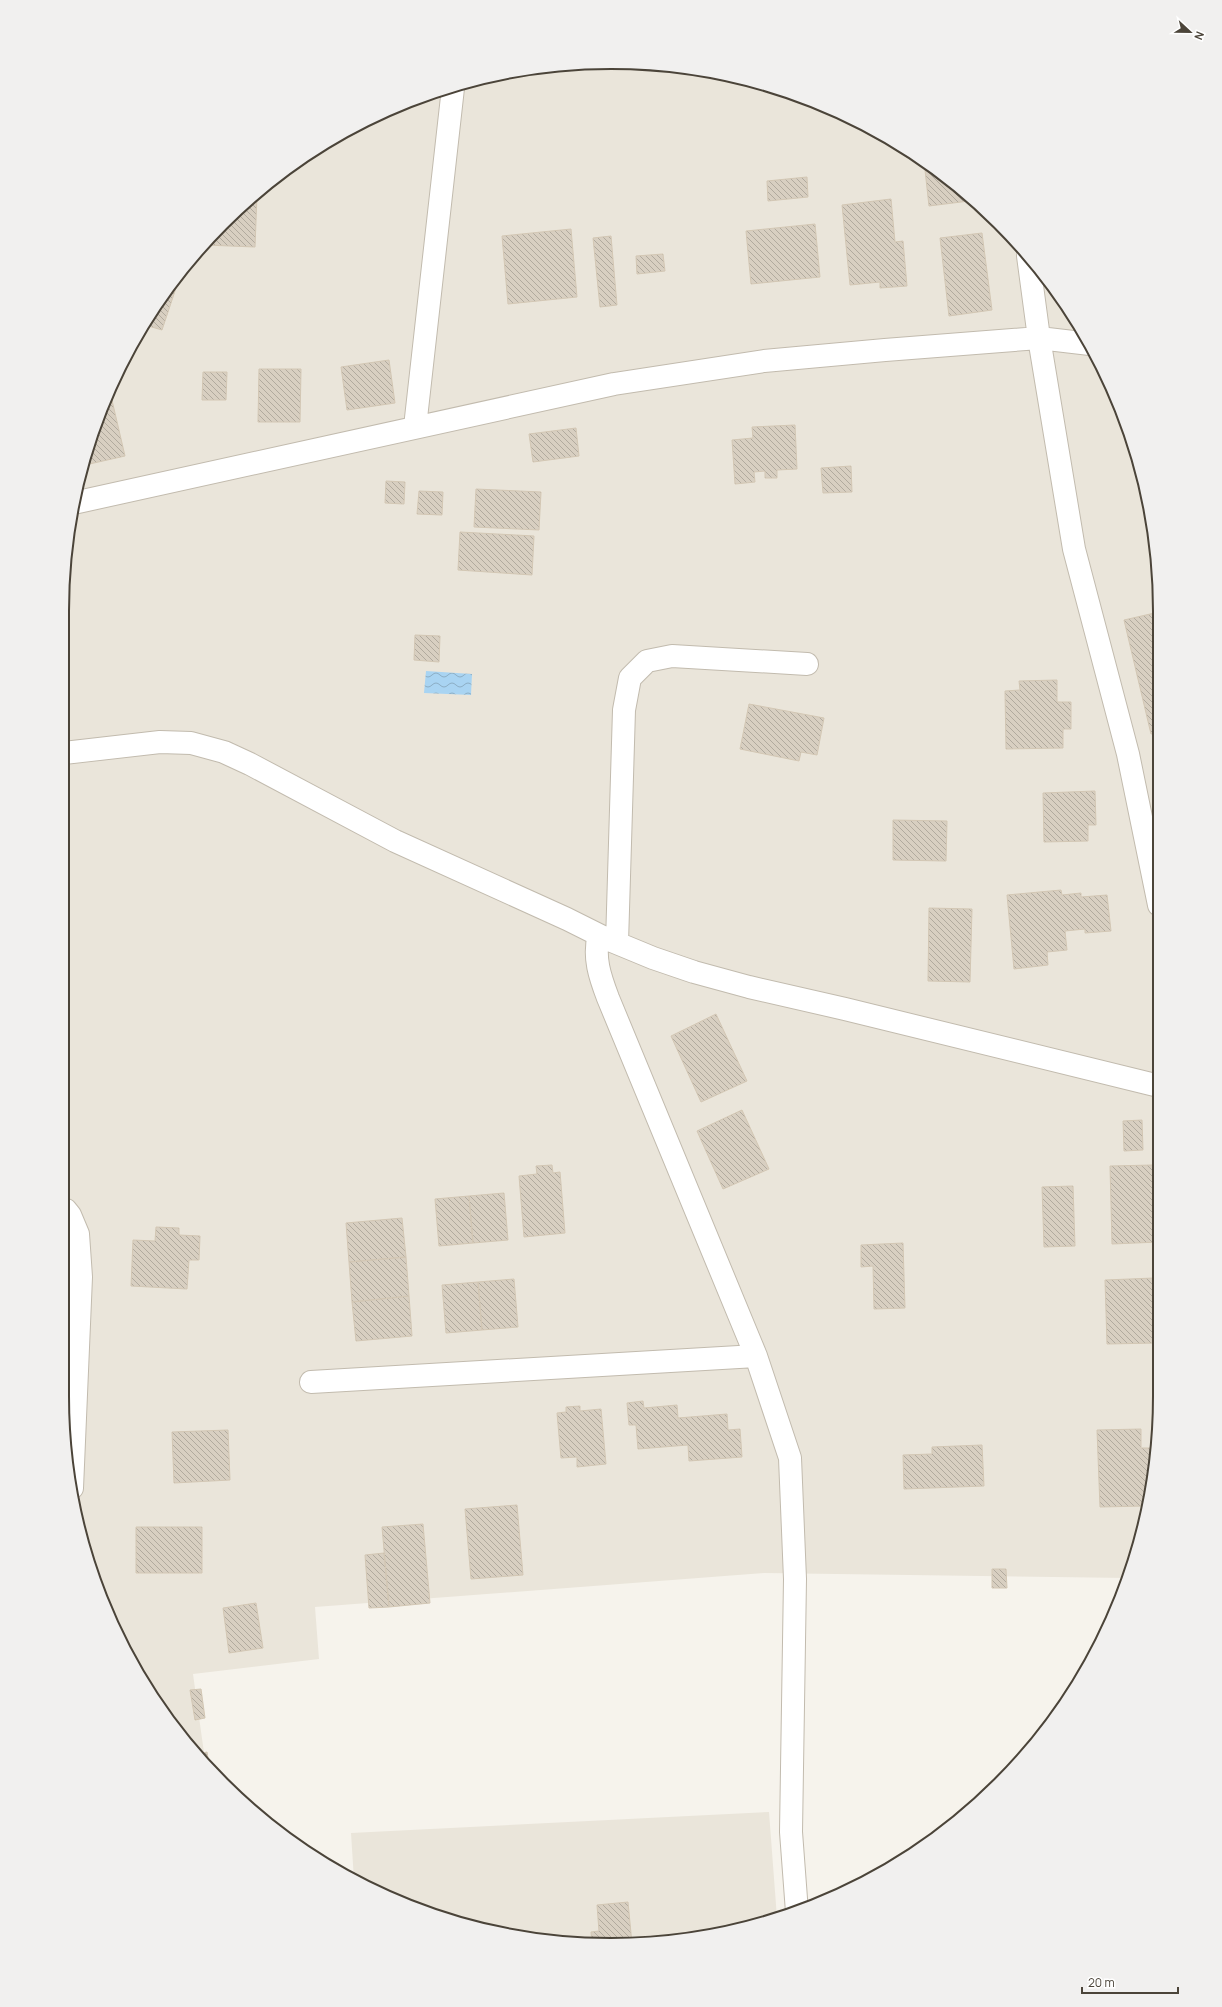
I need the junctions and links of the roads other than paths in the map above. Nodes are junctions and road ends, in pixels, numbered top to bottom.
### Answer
1 (452, 93) edge
2 (1030, 268) edge
3 (1039, 338) junction
4 (1082, 343) edge
5 (415, 427) junction
6 (80, 502) edge
7 (807, 664) dead end
8 (69, 752) edge
9 (1153, 876) edge
10 (608, 939) junction
11 (1153, 1085) edge
12 (69, 1214) edge
13 (756, 1356) junction
14 (311, 1382) dead end
15 (73, 1460) edge
16 (796, 1905) edge

1 - 5 street
2 - 3 street
3 - 4 street
3 - 5 street
3 - 9 street
5 - 6 street
7 - 10 street
8 - 10 street
10 - 11 street
10 - 13 street
12 - 15 street
13 - 14 street
13 - 16 street

